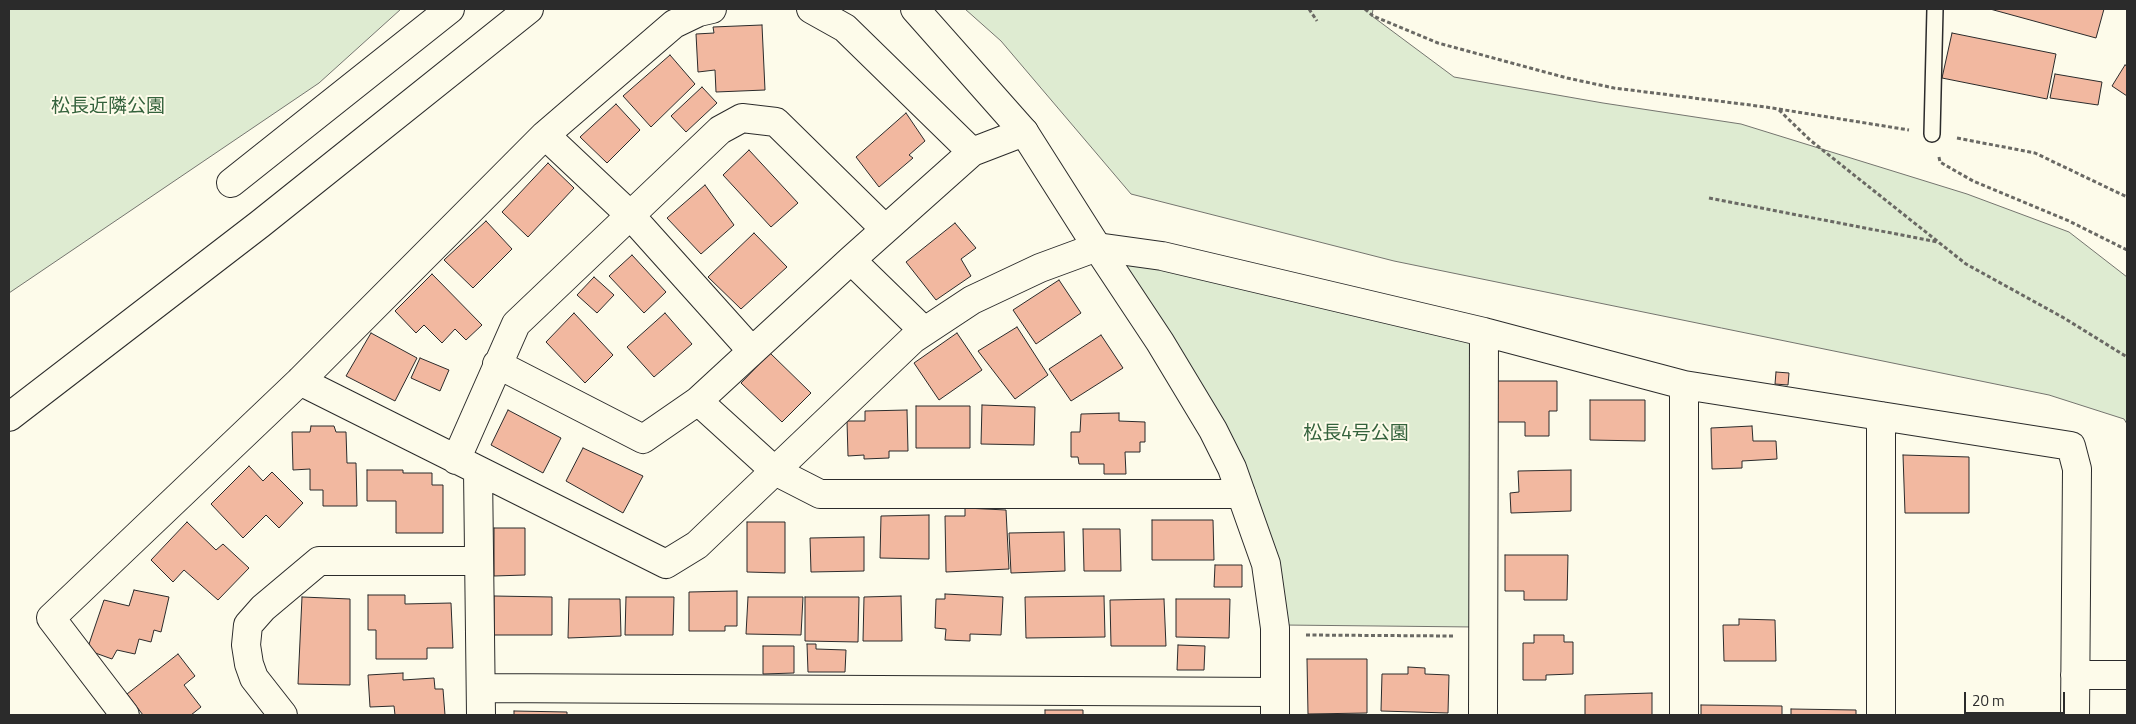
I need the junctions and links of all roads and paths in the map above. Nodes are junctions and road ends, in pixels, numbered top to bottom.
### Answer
1 (450, 9) edge
2 (712, 9) edge
3 (811, 9) edge
4 (915, 9) edge
5 (1309, 9) edge
6 (1365, 9) edge
7 (1936, 9) edge
8 (525, 10) edge
9 (1317, 21) dead end
10 (1778, 109) junction
11 (1024, 132) junction
12 (1932, 134) junction
13 (545, 135) junction
14 (972, 152) junction
15 (231, 183) dead end
16 (2127, 197) edge
17 (1708, 198) dead end
18 (630, 215) junction
19 (885, 229) junction
20 (1939, 242) junction
21 (1097, 247) junction
22 (2127, 250) edge
23 (850, 260) junction
24 (924, 331) junction
25 (1484, 332) junction
26 (752, 351) junction
27 (2127, 357) edge
28 (497, 364) junction
29 (300, 381) junction
30 (1684, 385) junction
31 (698, 401) junction
32 (1881, 416) junction
33 (9, 417) edge
34 (467, 466) junction
35 (775, 471) junction
36 (1241, 494) junction
37 (479, 561) junction
38 (1275, 635) junction
39 (1483, 636) junction
40 (2075, 675) junction
41 (2127, 675) edge
42 (481, 688) junction
43 (1275, 704) edge
44 (125, 715) edge
45 (283, 715) edge
46 (481, 715) edge
47 (1483, 715) edge
48 (1684, 715) edge
49 (1882, 715) edge
50 (2075, 715) edge

1 - 15 street
2 - 13 street
3 - 14 street
4 - 11 street
5 - 9 path
6 - 10 path
7 - 12 lane
8 - 33 street
10 - 12 path
10 - 20 path
11 - 14 street
11 - 21 street
12 - 16 path
12 - 22 path
13 - 18 street
13 - 29 street
14 - 19 street
17 - 20 path
18 - 19 street
18 - 26 street
18 - 28 street
19 - 23 street
20 - 27 path
21 - 24 street
21 - 25 street
21 - 36 street
23 - 24 street
23 - 26 street
24 - 35 street
25 - 30 street
25 - 39 street
26 - 31 street
28 - 31 street
28 - 34 street
29 - 34 street
29 - 44 street
30 - 32 street
30 - 48 street
31 - 35 street
32 - 40 street
32 - 49 street
34 - 35 street
34 - 37 street
35 - 36 street
36 - 38 street
37 - 42 street
37 - 45 street
38 - 39 path
38 - 43 street
39 - 47 street
40 - 41 street
40 - 50 street
42 - 43 street
42 - 46 street

